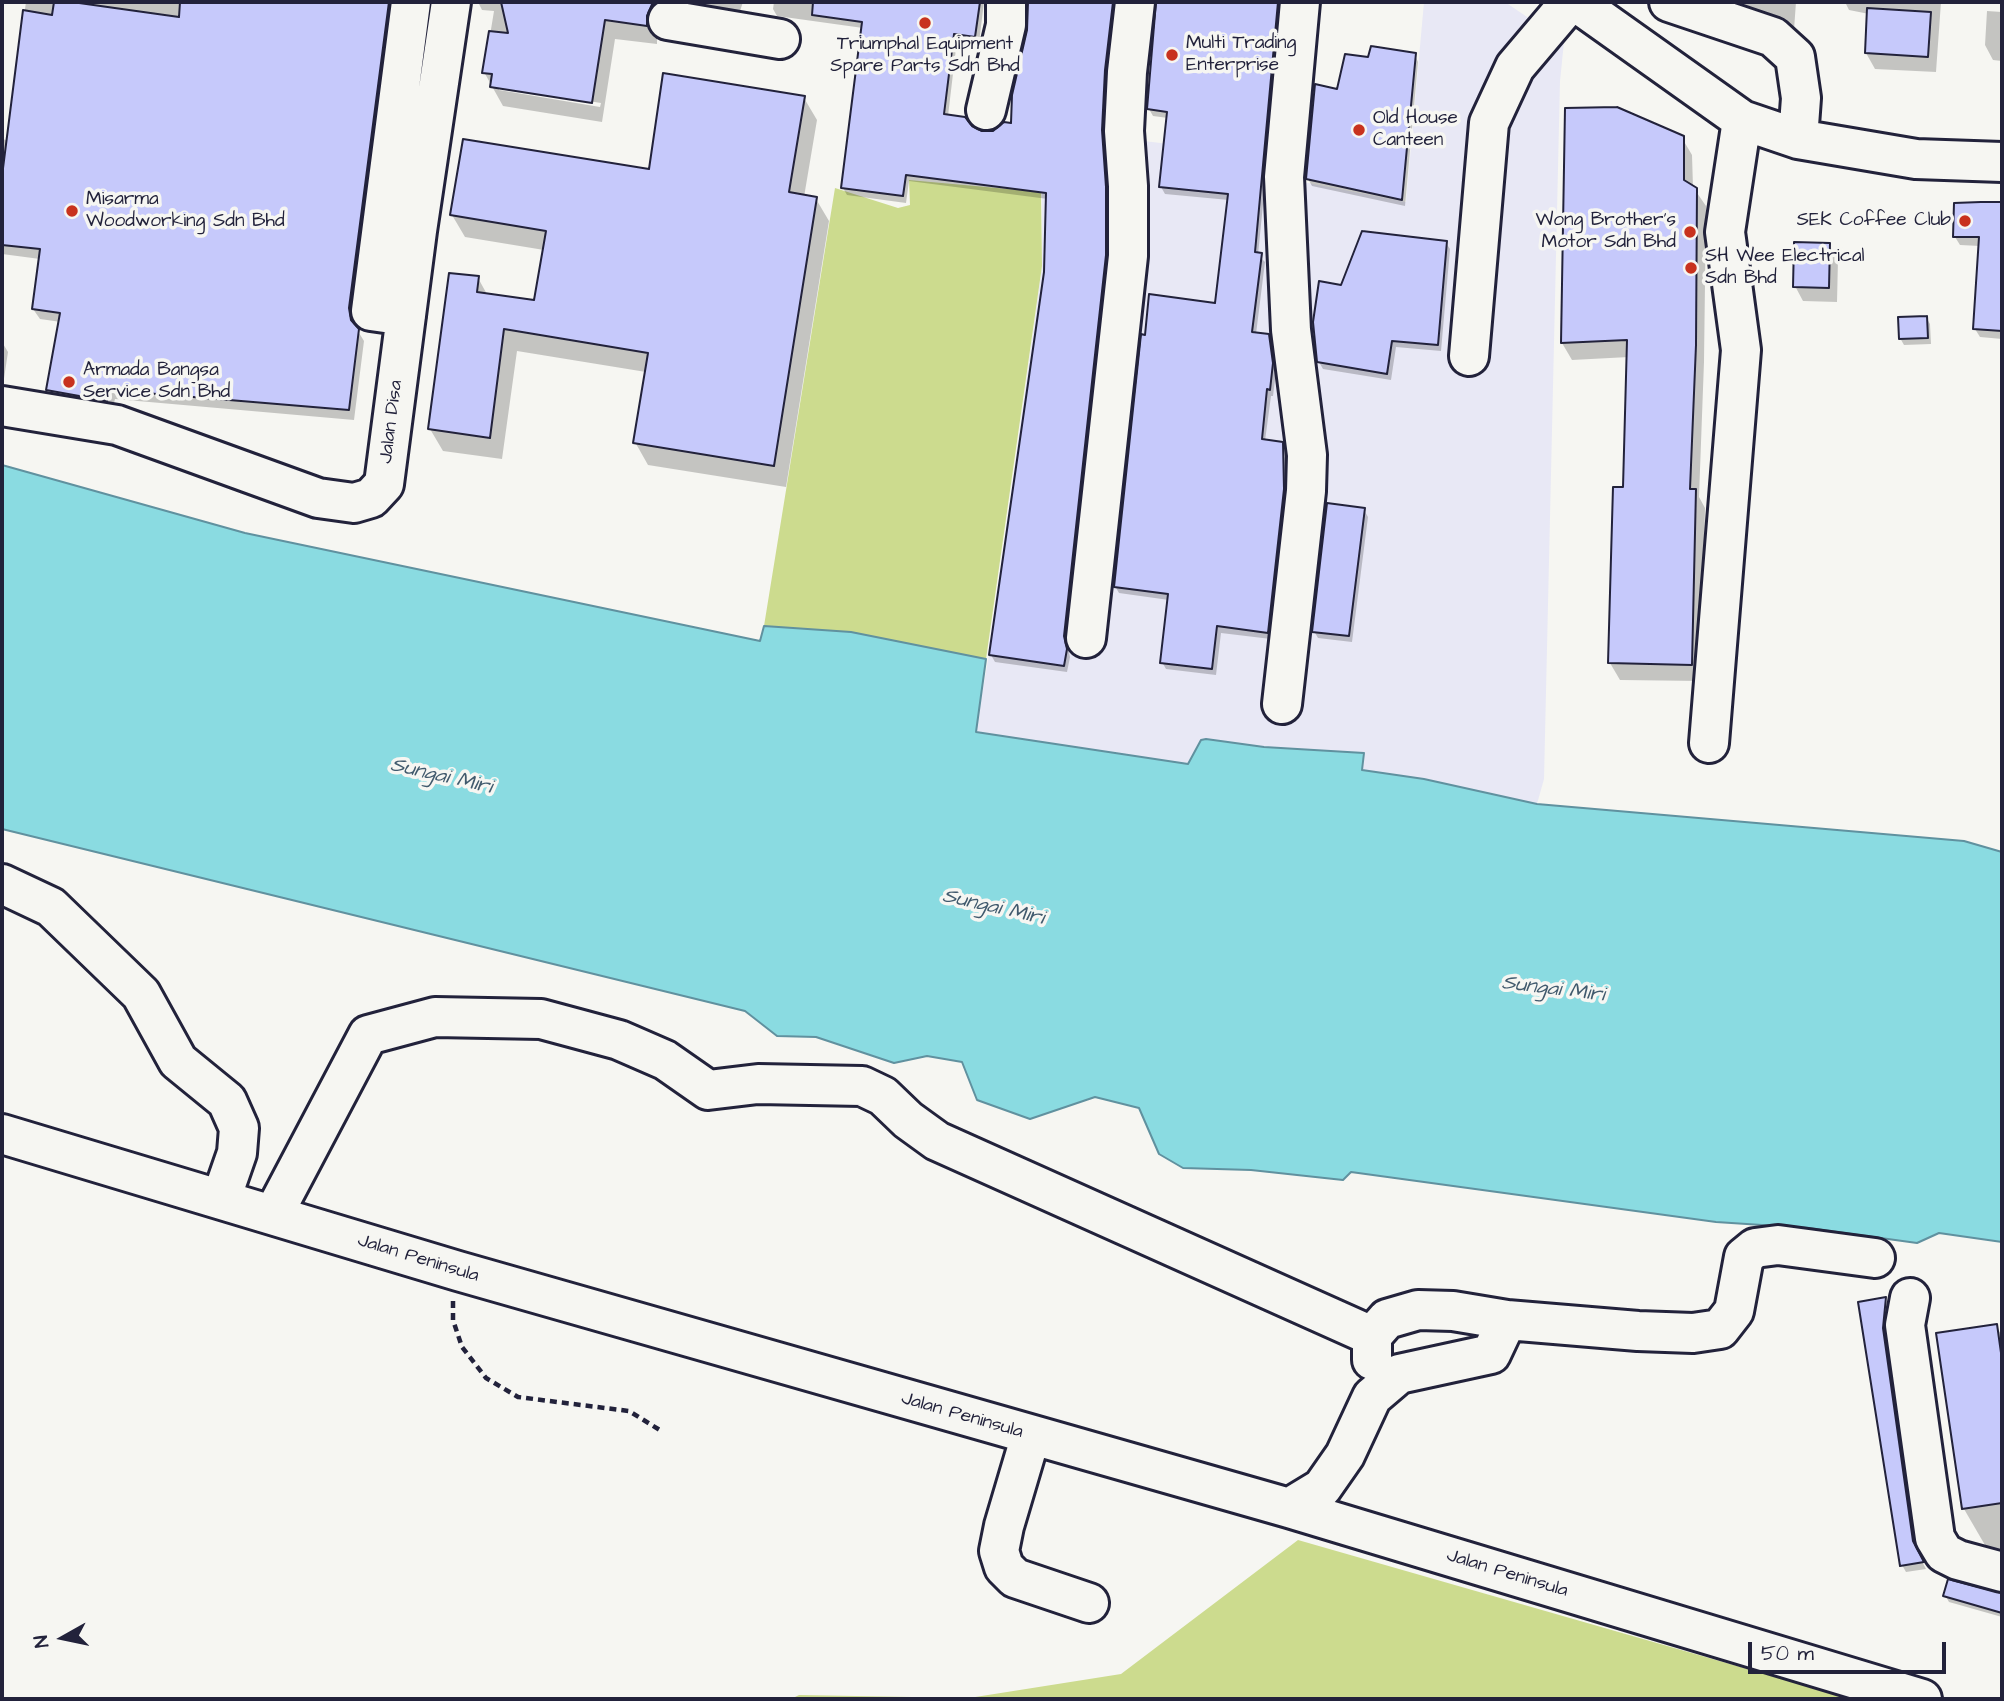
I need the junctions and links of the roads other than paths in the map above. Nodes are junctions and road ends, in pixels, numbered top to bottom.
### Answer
1 (1006, 2) edge
2 (1135, 2) edge
3 (1300, 2) edge
4 (1573, 2) edge
5 (1669, 2) edge
6 (410, 9) edge
7 (450, 12) edge
8 (736, 16) edge
9 (668, 20) dead end
10 (780, 39) dead end
11 (986, 110) dead end
12 (1742, 120) junction
13 (1798, 139) junction
14 (2002, 162) edge
15 (406, 316) junction
16 (1469, 356) dead end
17 (2, 406) edge
18 (1086, 638) dead end
19 (1282, 704) dead end
20 (1709, 743) dead end
21 (2, 884) edge
22 (2, 1134) edge
23 (220, 1199) junction
24 (273, 1215) junction
25 (1875, 1258) dead end
26 (1910, 1298) dead end
27 (1507, 1320) junction
28 (1372, 1336) junction
29 (1372, 1397) junction
30 (1031, 1435) junction
31 (1289, 1508) junction
32 (2002, 1573) edge
33 (1089, 1603) dead end
34 (1922, 1699) edge

1 - 11 street
2 - 18 street
3 - 19 street
4 - 12 street
4 - 16 street
5 - 13 street
6 - 7 street
6 - 15 street
7 - 15 street, Jalan Disa
8 - 9 street
8 - 10 street
12 - 13 street
12 - 20 street
13 - 14 street
15 - 17 street, Jalan Disa
21 - 23 street
22 - 23 street, Jalan Peninsula
23 - 24 street, Jalan Peninsula
24 - 28 street
24 - 30 street, Jalan Peninsula
25 - 27 street
26 - 32 street
27 - 28 street
27 - 29 street
28 - 29 street
29 - 31 street
30 - 31 street, Jalan Peninsula
30 - 33 street
31 - 34 street, Jalan Peninsula

